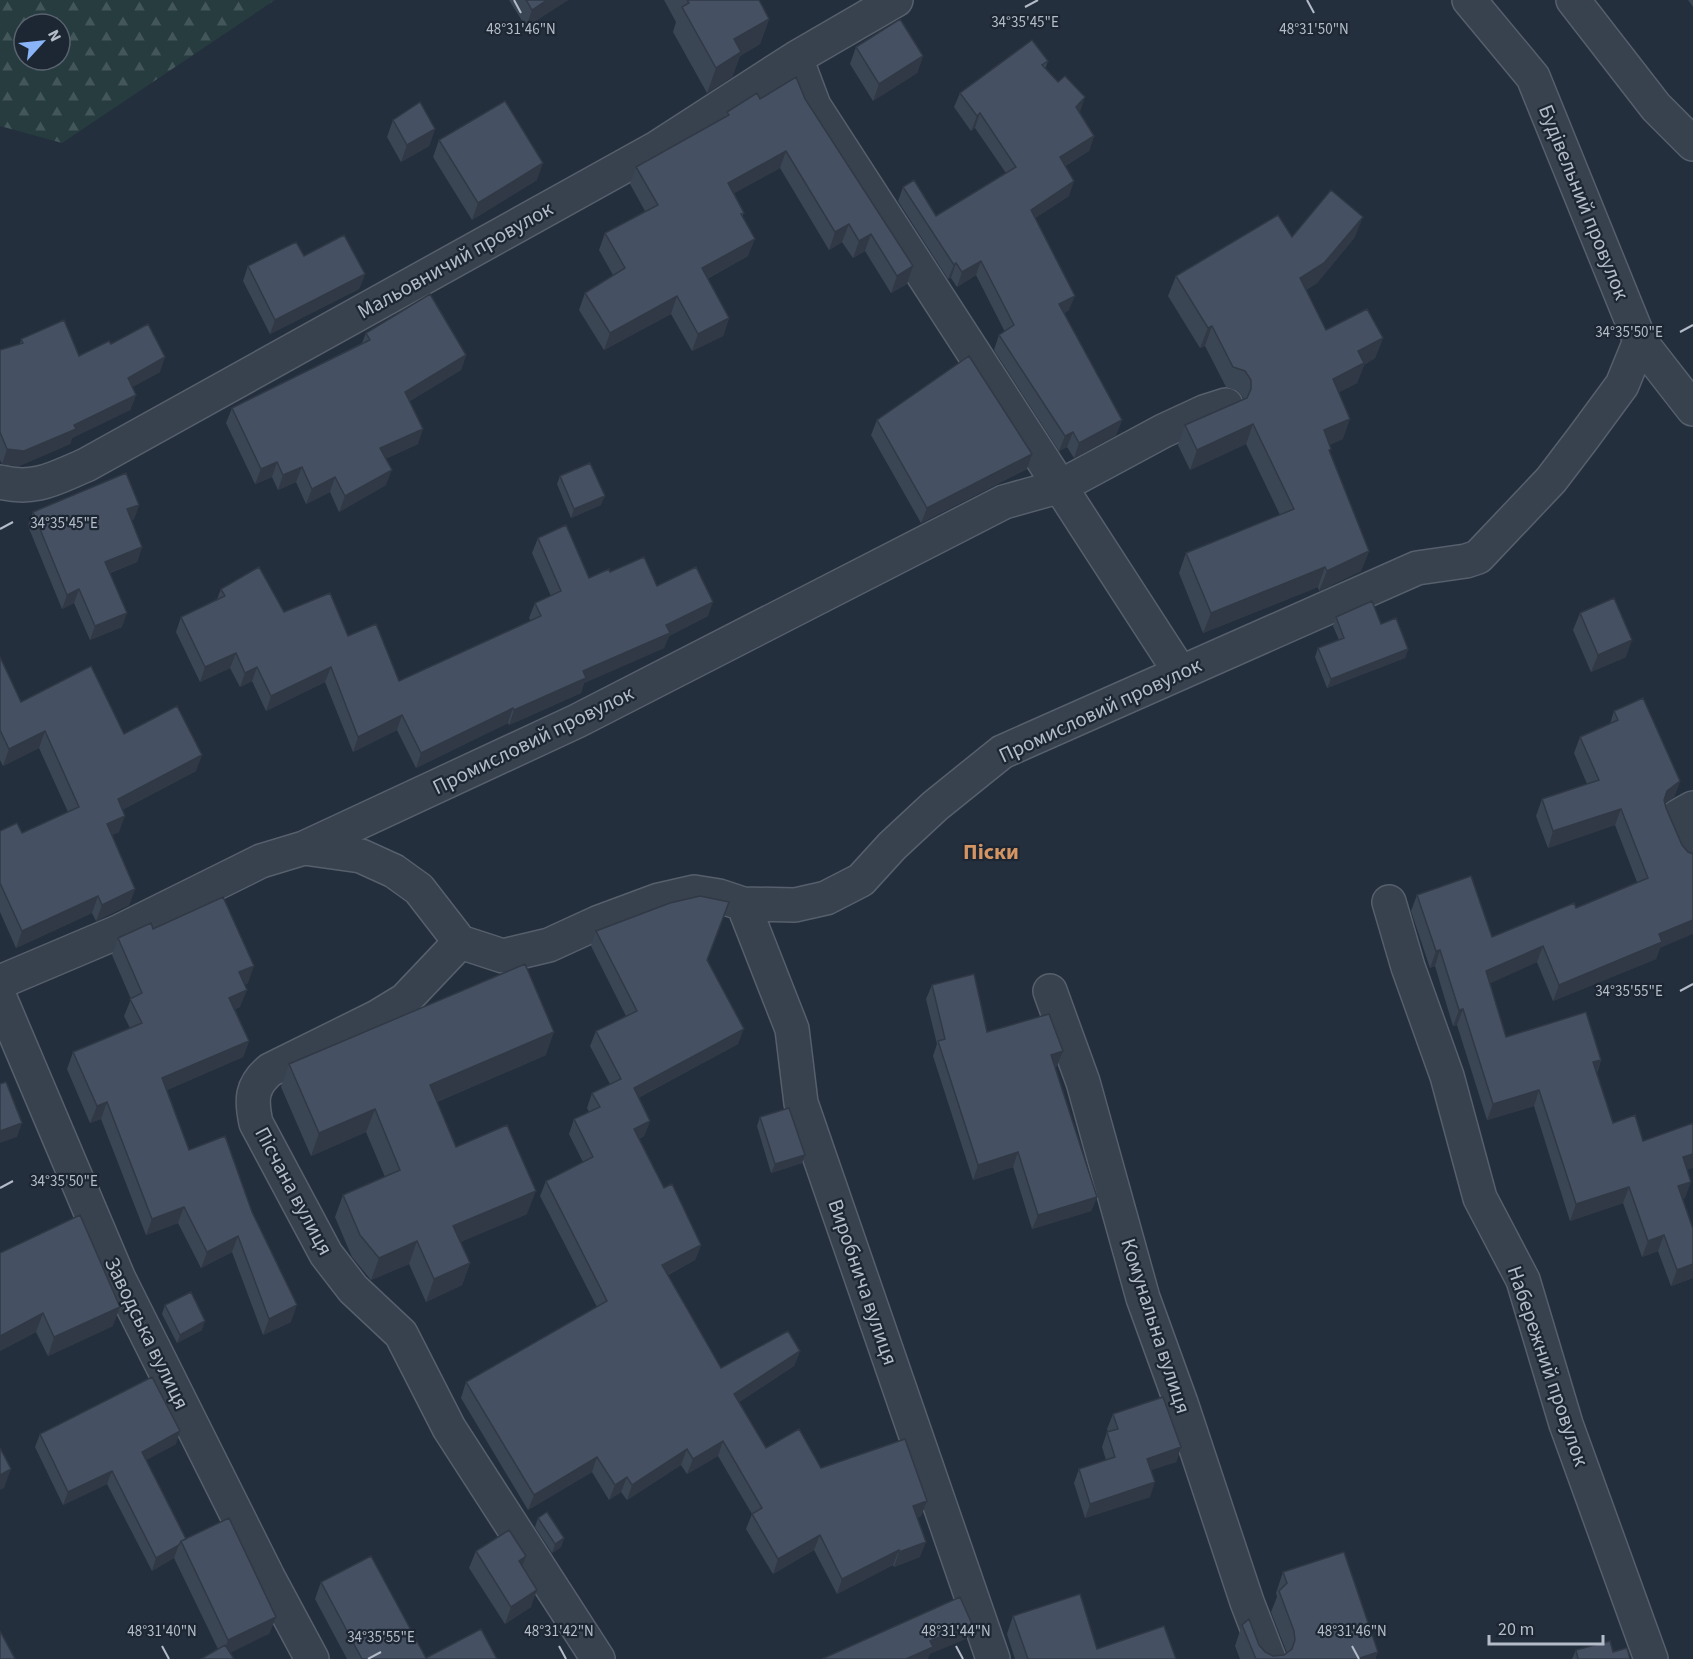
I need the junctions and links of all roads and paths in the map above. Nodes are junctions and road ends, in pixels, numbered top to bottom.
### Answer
1 (896, 0) edge
2 (1469, 0) edge
3 (1573, 0) edge
4 (796, 58) junction
5 (1693, 144) edge
6 (1640, 340) junction
7 (1226, 405) edge
8 (1693, 409) edge
9 (0, 482) edge
10 (1061, 486) junction
11 (1180, 672) junction
12 (1685, 812) edge
13 (304, 848) junction
14 (1693, 853) edge
15 (1389, 903) dead end
16 (743, 904) junction
17 (460, 942) junction
18 (0, 982) edge
19 (1050, 991) dead end
20 (0, 998) edge
21 (312, 1659) edge
22 (597, 1659) edge
23 (993, 1659) edge
24 (1269, 1659) edge
25 (1651, 1659) edge

1 - 4 street, Мальовничий провулок
2 - 6 street, Будівельний провулок
3 - 5 street
4 - 9 street, Мальовничий провулок
4 - 10 street
6 - 8 street, Будівельний провулок
6 - 11 street, Промисловий провулок
7 - 10 street, Промисловий провулок
10 - 11 street
10 - 13 street, Промисловий провулок
11 - 16 street, Промисловий провулок
12 - 14 street
13 - 17 street
13 - 18 street, Промисловий провулок
15 - 25 street, Набережний провулок
16 - 17 street, Промисловий провулок
16 - 23 street, Виробнича вулиця
17 - 22 street, Пісчана вулиця
19 - 24 street, Комунальна вулиця
20 - 21 street, Заводська вулиця

